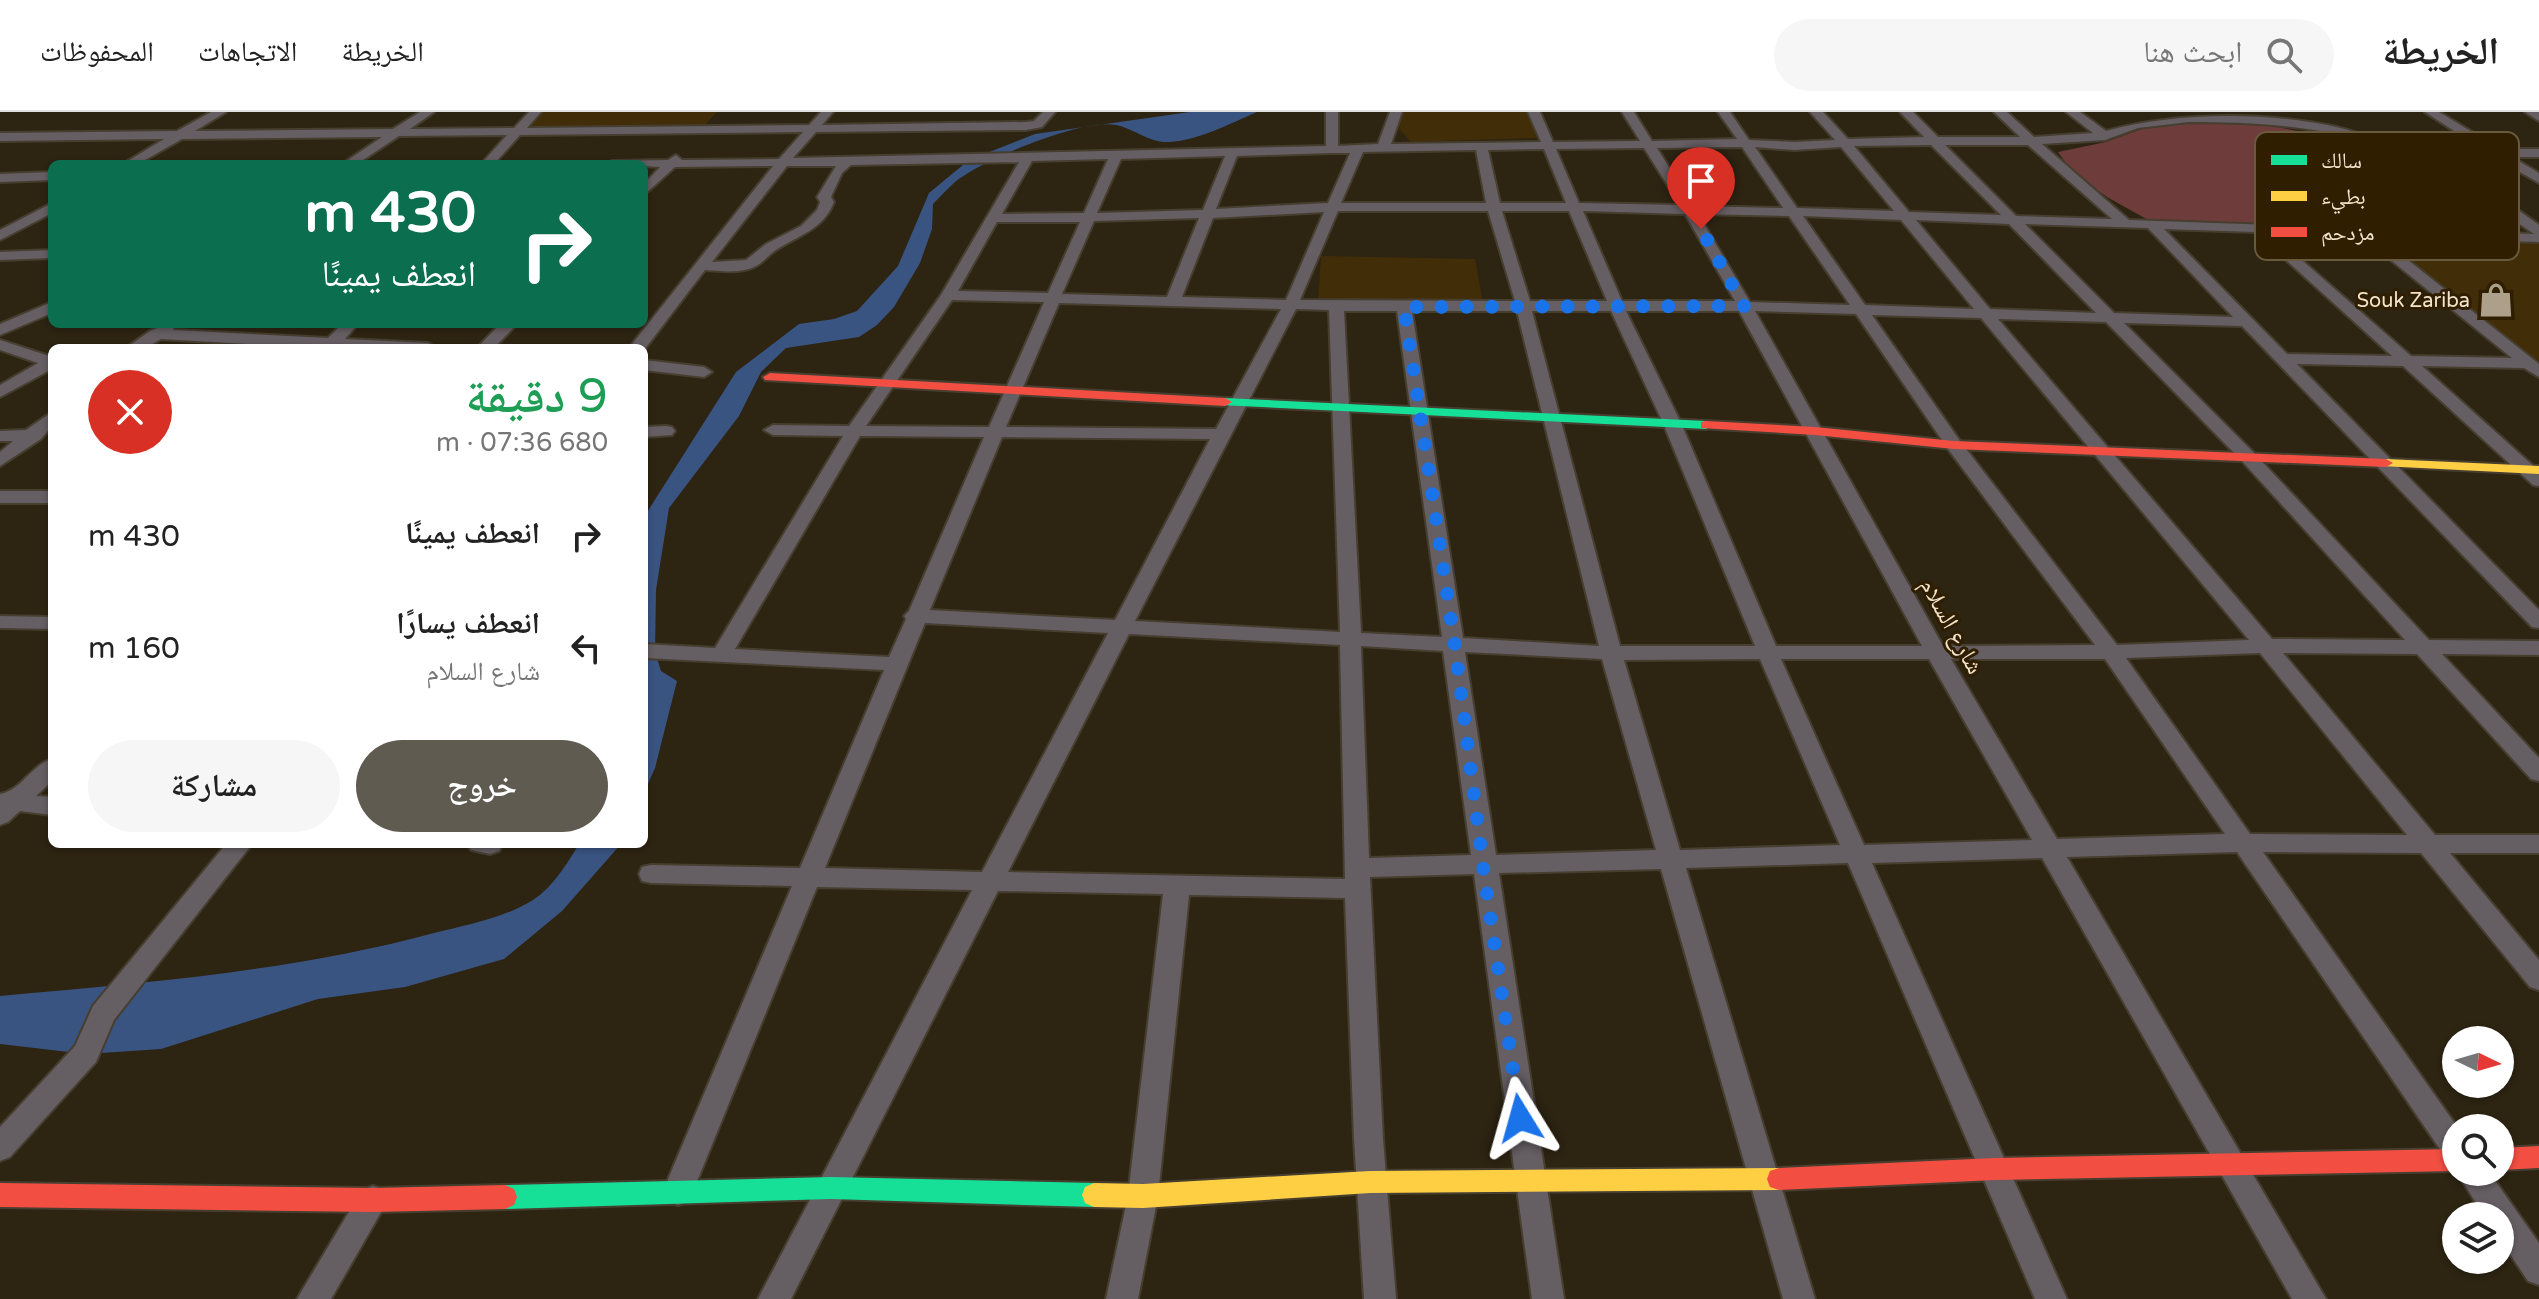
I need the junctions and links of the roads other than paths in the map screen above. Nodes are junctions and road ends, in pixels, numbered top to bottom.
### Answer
1 (220, 112) edge
2 (428, 112) edge
3 (535, 112) edge
4 (721, 112) edge
5 (827, 112) edge
6 (1049, 112) edge
7 (1332, 112) edge
8 (1396, 112) edge
9 (1534, 112) edge
10 (1628, 112) edge
11 (1724, 112) edge
12 (1816, 112) edge
13 (1906, 112) edge
14 (2000, 112) edge
15 (2072, 112) edge
16 (2431, 112) edge
17 (2531, 112) edge
18 (2231, 115) edge
19 (2539, 117) edge
20 (2346, 120) dead end
21 (813, 128) junction
22 (704, 129) junction
23 (518, 132) junction
24 (2342, 132) edge
25 (2366, 132) edge
26 (2464, 132) edge
27 (395, 134) junction
28 (2105, 136) junction
29 (0, 137) edge
30 (180, 137) junction
31 (694, 140) dead end
32 (1937, 141) junction
33 (2031, 141) junction
34 (1844, 142) junction
35 (1745, 143) junction
36 (1647, 146) junction
37 (1481, 147) junction
38 (1549, 147) junction
39 (1383, 148) junction
40 (1358, 149) junction
41 (1332, 150) junction
42 (683, 151) dead end
43 (1233, 151) junction
44 (2519, 153) edge
45 (2539, 153) edge
46 (1116, 156) junction
47 (1028, 158) junction
48 (137, 160) edge
49 (354, 160) edge
50 (491, 160) edge
51 (784, 161) junction
52 (848, 161) junction
53 (673, 162) junction
54 (648, 164) edge
55 (2519, 166) edge
56 (48, 176) edge
57 (0, 178) edge
58 (2539, 179) edge
59 (648, 187) edge
60 (1336, 207) junction
61 (1494, 207) junction
62 (1575, 207) junction
63 (48, 209) edge
64 (1687, 209) junction
65 (1796, 212) junction
66 (1207, 214) junction
67 (1906, 216) junction
68 (2519, 217) edge
69 (992, 218) junction
70 (1088, 219) junction
71 (2011, 220) junction
72 (2127, 225) junction
73 (2153, 226) junction
74 (2255, 230) edge
75 (2539, 231) edge
76 (0, 236) edge
77 (2519, 238) edge
78 (2539, 238) edge
79 (48, 254) edge
80 (0, 256) edge
81 (2294, 260) edge
82 (2400, 260) edge
83 (701, 266) junction
84 (948, 295) junction
85 (1050, 298) junction
86 (1173, 301) junction
87 (1291, 305) junction
88 (1336, 306) junction
89 (1744, 306) junction
90 (1404, 307) junction
91 (1617, 307) junction
92 (1524, 308) junction
93 (48, 309) edge
94 (1860, 309) junction
95 (1985, 312) junction
96 (2106, 316) junction
97 (2248, 322) junction
98 (169, 328) edge
99 (346, 328) edge
100 (505, 328) edge
101 (0, 330) edge
102 (156, 334) junction
103 (137, 344) edge
104 (301, 344) edge
105 (332, 344) edge
106 (489, 344) edge
107 (640, 344) edge
108 (0, 345) edge
109 (2284, 359) junction
110 (48, 361) edge
111 (2407, 361) junction
112 (48, 364) edge
113 (648, 365) edge
114 (2535, 366) edge
115 (704, 372) dead end
116 (770, 377) dead end
117 (885, 382) junction
118 (1014, 390) junction
119 (0, 392) edge
120 (1238, 402) junction
121 (1344, 409) junction
122 (1419, 412) junction
123 (1552, 417) junction
124 (48, 420) edge
125 (1672, 423) junction
126 (856, 428) junction
127 (773, 430) dead end
128 (997, 430) junction
129 (666, 431) dead end
130 (1815, 431) junction
131 (648, 432) edge
132 (48, 434) edge
133 (1221, 434) junction
134 (31, 435) junction
135 (0, 436) edge
136 (1954, 445) junction
137 (2100, 452) junction
138 (2248, 457) junction
139 (0, 461) edge
140 (2385, 464) junction
141 (2535, 473) edge
142 (0, 497) edge
143 (48, 497) edge
144 (2515, 599) junction
145 (2539, 599) edge
146 (914, 616) junction
147 (0, 622) edge
148 (2539, 622) edge
149 (48, 623) edge
150 (1123, 628) junction
151 (1350, 640) junction
152 (2421, 645) junction
153 (1455, 646) junction
154 (2266, 646) junction
155 (2539, 648) edge
156 (648, 651) edge
157 (1936, 652) junction
158 (2111, 652) junction
159 (1611, 653) junction
160 (1768, 653) junction
161 (721, 655) junction
162 (895, 664) junction
163 (48, 770) edge
164 (2539, 773) edge
165 (5, 806) edge
166 (48, 806) edge
167 (2243, 843) junction
168 (2427, 843) junction
169 (2539, 844) edge
170 (2049, 847) junction
171 (237, 848) edge
172 (1858, 854) junction
173 (1672, 861) junction
174 (1483, 866) junction
175 (651, 874) dead end
176 (809, 878) junction
177 (1357, 879) junction
178 (992, 882) junction
179 (1177, 885) junction
180 (2539, 979) edge
181 (2442, 1129) edge
182 (0, 1148) edge
183 (2539, 1157) edge
184 (2514, 1158) edge
185 (2442, 1160) edge
186 (2234, 1164) junction
187 (1995, 1169) junction
188 (1529, 1180) junction
189 (1763, 1180) junction
190 (1370, 1182) junction
191 (2482, 1186) edge
192 (831, 1188) junction
193 (678, 1191) junction
194 (0, 1195) edge
195 (1143, 1196) junction
196 (373, 1200) junction
197 (2539, 1270) edge
198 (313, 1299) edge
199 (774, 1299) edge
200 (1122, 1299) edge
201 (1380, 1299) edge
202 (1548, 1299) edge
203 (1799, 1299) edge
204 (2051, 1299) edge
205 (2310, 1299) edge

1 - 30 street
2 - 27 street
3 - 23 street
4 - 22 street
5 - 21 street
6 - 21 street
7 - 41 street
8 - 39 street
9 - 38 street
10 - 36 street, شارع السلام
11 - 35 street
12 - 34 street
13 - 32 street
14 - 33 street
15 - 28 street
16 - 26 street
17 - 19 street
18 - 24 street
18 - 28 street
20 - 25 street
21 - 22 street
21 - 51 street
22 - 23 street
22 - 31 street
23 - 27 street
23 - 50 street
27 - 30 street
27 - 49 street
28 - 33 street
29 - 30 street
30 - 48 street
32 - 33 street
32 - 34 street
32 - 71 street
33 - 72 street
34 - 35 street
34 - 67 street
35 - 36 street
35 - 65 street
36 - 38 street
36 - 64 street, شارع السلام
37 - 38 street
37 - 39 street
37 - 61 street
38 - 62 street
39 - 40 street
40 - 41 street
40 - 60 street
41 - 43 street
42 - 53 street
43 - 46 street
43 - 66 street
44 - 45 street
46 - 47 street
46 - 70 street
47 - 52 street
47 - 69 street
51 - 52 street
51 - 53 street
51 - 83 street
52 - 83 street
53 - 54 street
53 - 59 street
55 - 58 street
56 - 57 street
60 - 61 street
60 - 66 street
60 - 87 street
61 - 62 street
61 - 92 street
62 - 64 street
62 - 91 street
63 - 76 street
64 - 65 street
64 - 89 street, شارع السلام
65 - 67 street
65 - 94 street
66 - 70 street
66 - 86 street
67 - 71 street
67 - 95 street
68 - 75 street
69 - 70 street
69 - 84 street
70 - 85 street
71 - 72 street
71 - 96 street
72 - 73 street
73 - 74 street
73 - 97 street
77 - 78 street
79 - 80 street
81 - 111 street
82 - 114 street
83 - 107 street
84 - 85 street
84 - 117 street
85 - 86 street
85 - 118 street
86 - 87 street
87 - 88 street
87 - 120 street
88 - 90 street
88 - 121 street
89 - 91 street
89 - 94 street
89 - 130 street, شارع السلام
90 - 92 street
90 - 122 street
91 - 92 street
91 - 125 street
92 - 123 street
93 - 101 street
94 - 95 street
94 - 136 street
95 - 96 street
95 - 137 street
96 - 97 street
96 - 138 street
97 - 109 street
98 - 102 street
99 - 105 street
100 - 106 street
102 - 103 street
102 - 104 street
108 - 110 street
109 - 111 street
109 - 140 street
111 - 114 street
111 - 141 street
112 - 119 street
113 - 115 street
116 - 117 street
117 - 118 street
117 - 126 street
118 - 120 street
118 - 128 street
120 - 121 street
120 - 133 street
121 - 122 street
121 - 151 street
122 - 123 street
122 - 153 street
123 - 125 street
123 - 159 street
124 - 134 street
125 - 130 street
125 - 160 street
126 - 127 street
126 - 128 street
126 - 161 street
128 - 133 street
128 - 146 street
129 - 131 street
130 - 136 street
130 - 157 street, شارع السلام
132 - 134 street
133 - 150 street
134 - 135 street
134 - 139 street
136 - 137 street
136 - 158 street
137 - 138 street
137 - 154 street
138 - 140 street
138 - 152 street
140 - 141 street
140 - 144 street
142 - 143 street
144 - 145 street
144 - 148 street
146 - 150 street
146 - 162 street
147 - 149 street
150 - 151 street
150 - 178 street
151 - 153 street
151 - 177 street
152 - 154 street
152 - 155 street
152 - 164 street
153 - 159 street
153 - 174 street
154 - 158 street
154 - 168 street
156 - 161 street
157 - 158 street
157 - 160 street
157 - 170 street, شارع السلام
158 - 167 street
159 - 160 street
159 - 173 street
160 - 172 street
161 - 162 street
162 - 176 street
163 - 165 street
165 - 166 street
167 - 168 street
167 - 170 street
167 - 181 street
168 - 169 street
168 - 180 street
170 - 172 street
170 - 186 street, شارع السلام
171 - 182 street
172 - 173 street
172 - 187 street
173 - 174 street
173 - 189 street
174 - 177 street
174 - 188 street
175 - 176 street
176 - 178 street
176 - 193 street
177 - 179 street
177 - 190 street
178 - 179 street
178 - 192 street
179 - 195 street
183 - 184 street
185 - 186 street
186 - 187 street
186 - 205 street, شارع السلام
187 - 189 street
187 - 204 street
188 - 189 street
188 - 190 street
188 - 202 street
189 - 203 street
190 - 195 street
190 - 201 street
191 - 197 street
192 - 193 street
192 - 195 street
192 - 199 street
193 - 196 street
194 - 196 street
195 - 200 street
196 - 198 street

